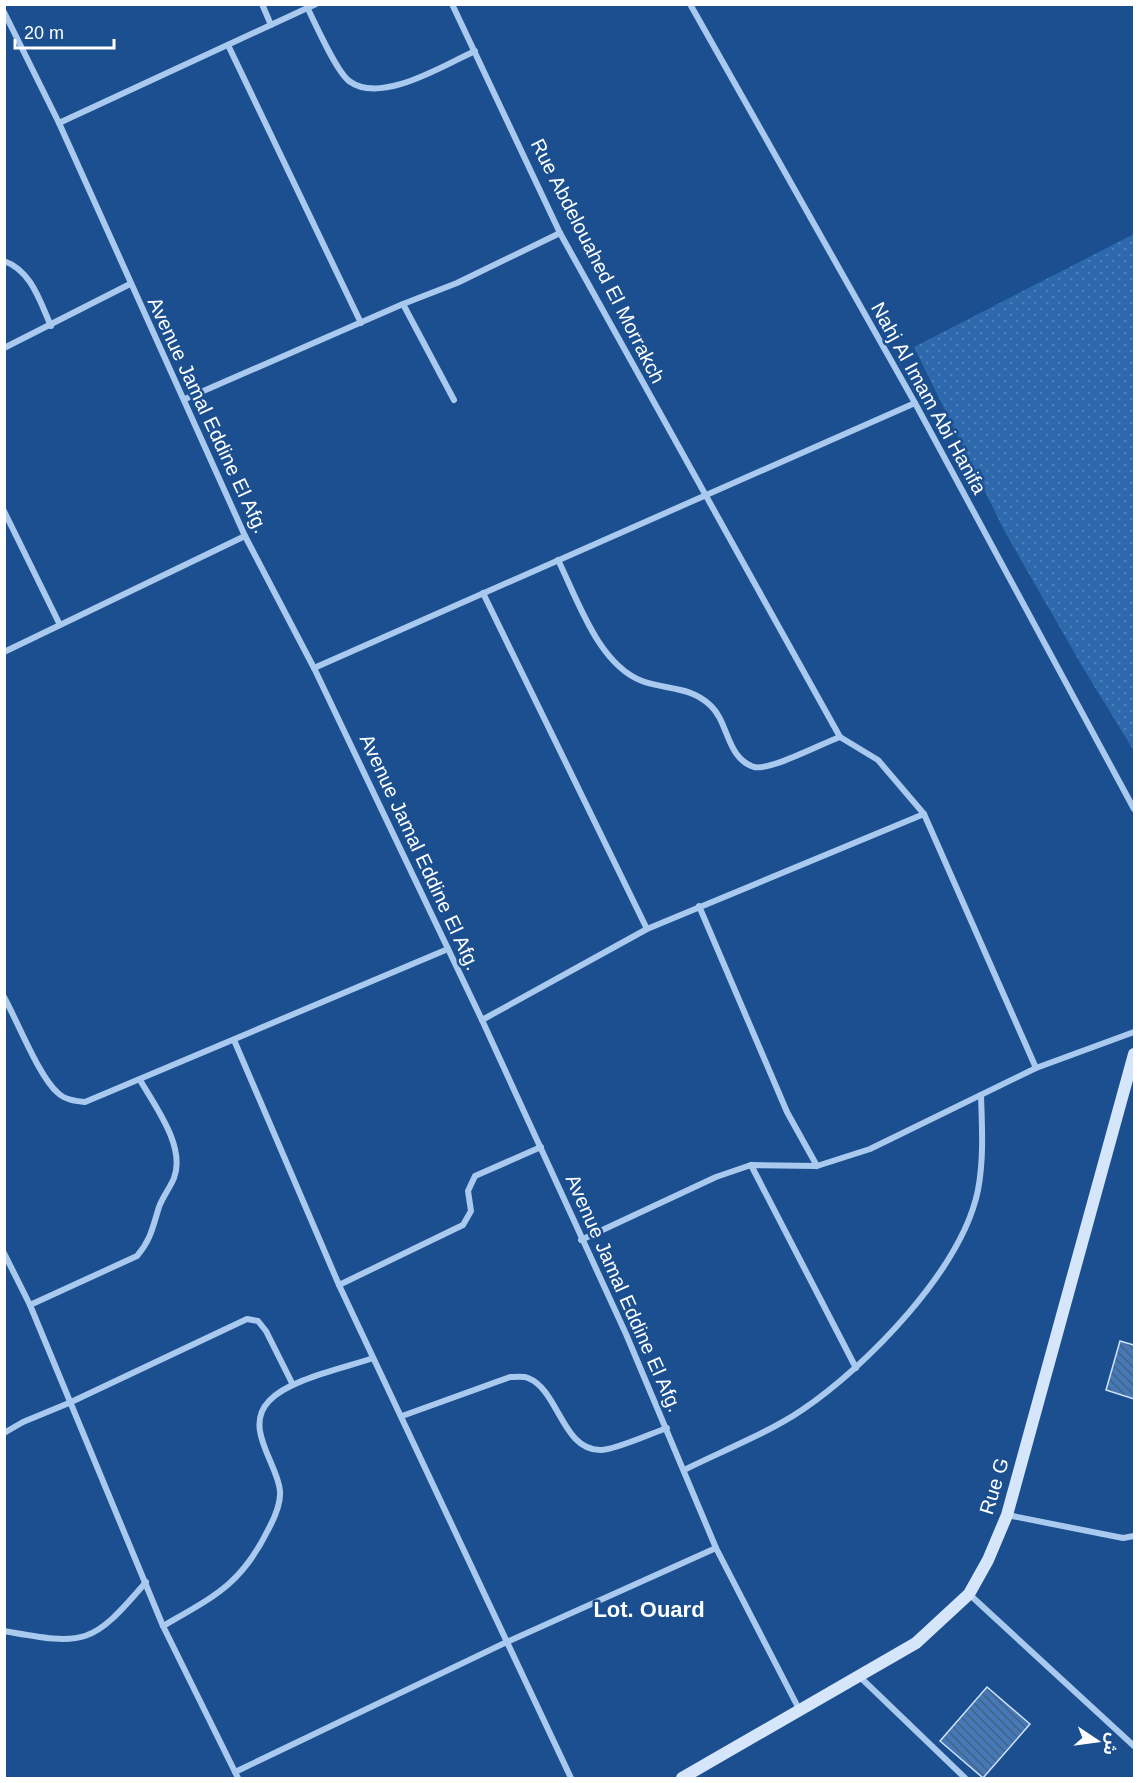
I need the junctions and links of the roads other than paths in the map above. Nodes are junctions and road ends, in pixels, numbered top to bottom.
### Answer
1 (262, 4) edge
2 (316, 4) edge
3 (452, 4) edge
4 (690, 4) edge
5 (308, 9) junction
6 (4, 12) edge
7 (271, 25) junction
8 (7, 26) edge
9 (228, 45) junction
10 (475, 51) junction
11 (59, 123) junction
12 (560, 233) junction
13 (4, 261) edge
14 (130, 284) junction
15 (403, 304) junction
16 (361, 323) junction
17 (51, 326) junction
18 (4, 348) edge
19 (185, 399) junction
20 (454, 400) dead end
21 (915, 403) junction
22 (705, 497) junction
23 (4, 512) edge
24 (245, 536) junction
25 (558, 560) junction
26 (483, 593) junction
27 (60, 625) junction
28 (4, 652) edge
29 (314, 668) junction
30 (840, 736) junction
31 (1134, 809) edge
32 (924, 814) junction
33 (699, 906) junction
34 (647, 929) junction
35 (448, 949) junction
36 (4, 997) edge
37 (482, 1020) junction
38 (1134, 1032) edge
39 (234, 1040) junction
40 (1134, 1054) edge
41 (1036, 1068) junction
42 (140, 1080) junction
43 (981, 1095) junction
44 (541, 1147) junction
45 (751, 1165) junction
46 (817, 1166) junction
47 (581, 1240) junction
48 (4, 1253) edge
49 (339, 1285) junction
50 (30, 1305) junction
51 (373, 1358) junction
52 (856, 1368) junction
53 (293, 1385) junction
54 (69, 1403) junction
55 (402, 1416) junction
56 (667, 1428) junction
57 (4, 1433) edge
58 (684, 1470) junction
59 (1007, 1515) junction
60 (1134, 1536) edge
61 (716, 1548) junction
62 (146, 1582) junction
63 (969, 1594) junction
64 (163, 1626) junction
65 (4, 1631) edge
66 (509, 1641) junction
67 (860, 1677) junction
68 (799, 1709) junction
69 (1134, 1746) edge
70 (237, 1775) edge
71 (571, 1779) edge
72 (682, 1779) edge
73 (965, 1779) edge

1 - 7 street
2 - 5 street
3 - 10 street, Rue Abdelouahed El Morrakch
4 - 21 street, Nahj Al Imam Abi Hanifa
5 - 7 street
5 - 10 street
6 - 8 street, Avenue Jamal Eddine El Afg.
7 - 9 street
8 - 11 street, Avenue Jamal Eddine El Afg.
9 - 11 street
9 - 16 street
10 - 12 street, Rue Abdelouahed El Morrakch
11 - 14 street, Avenue Jamal Eddine El Afg.
12 - 15 street
12 - 22 street, Rue Abdelouahed El Morrakch
13 - 17 street
14 - 17 street
14 - 19 street, Avenue Jamal Eddine El Afg.
15 - 16 street
15 - 20 street
16 - 19 street
17 - 18 street
19 - 24 street, Avenue Jamal Eddine El Afg.
21 - 22 street
21 - 31 street, Nahj Al Imam Abi Hanifa
22 - 25 street
22 - 30 street, Rue Abdelouahed El Morrakch
23 - 27 street
24 - 27 street
24 - 29 street, Avenue Jamal Eddine El Afg.
25 - 26 street
25 - 30 street
26 - 29 street
26 - 34 street
27 - 28 street
29 - 35 street, Avenue Jamal Eddine El Afg.
30 - 32 street
32 - 33 street
32 - 41 street
33 - 34 street
33 - 46 street
34 - 37 street
35 - 37 street, Avenue Jamal Eddine El Afg.
35 - 39 street
36 - 42 street
37 - 44 street, Avenue Jamal Eddine El Afg.
38 - 41 street
39 - 42 street
39 - 49 street
40 - 59 street, Rue G
41 - 43 street
42 - 50 street
43 - 46 street
43 - 52 street
44 - 47 street, Avenue Jamal Eddine El Afg.
44 - 49 street
45 - 46 street
45 - 47 street
45 - 52 street
47 - 56 street, Avenue Jamal Eddine El Afg.
48 - 50 street
49 - 51 street
50 - 54 street
51 - 53 street
51 - 55 street
52 - 58 street
53 - 54 street
53 - 64 street
54 - 57 street
54 - 62 street
55 - 56 street
55 - 66 street
56 - 58 street, Avenue Jamal Eddine El Afg.
58 - 61 street, Avenue Jamal Eddine El Afg.
59 - 60 street
59 - 63 street, Rue G
61 - 66 street
61 - 68 street, Avenue Jamal Eddine El Afg.
62 - 64 street
62 - 65 street
63 - 67 street, Rue G
63 - 69 street
64 - 70 street
66 - 70 street
66 - 71 street
67 - 68 street, Rue G
67 - 73 street
68 - 72 street, Rue G

